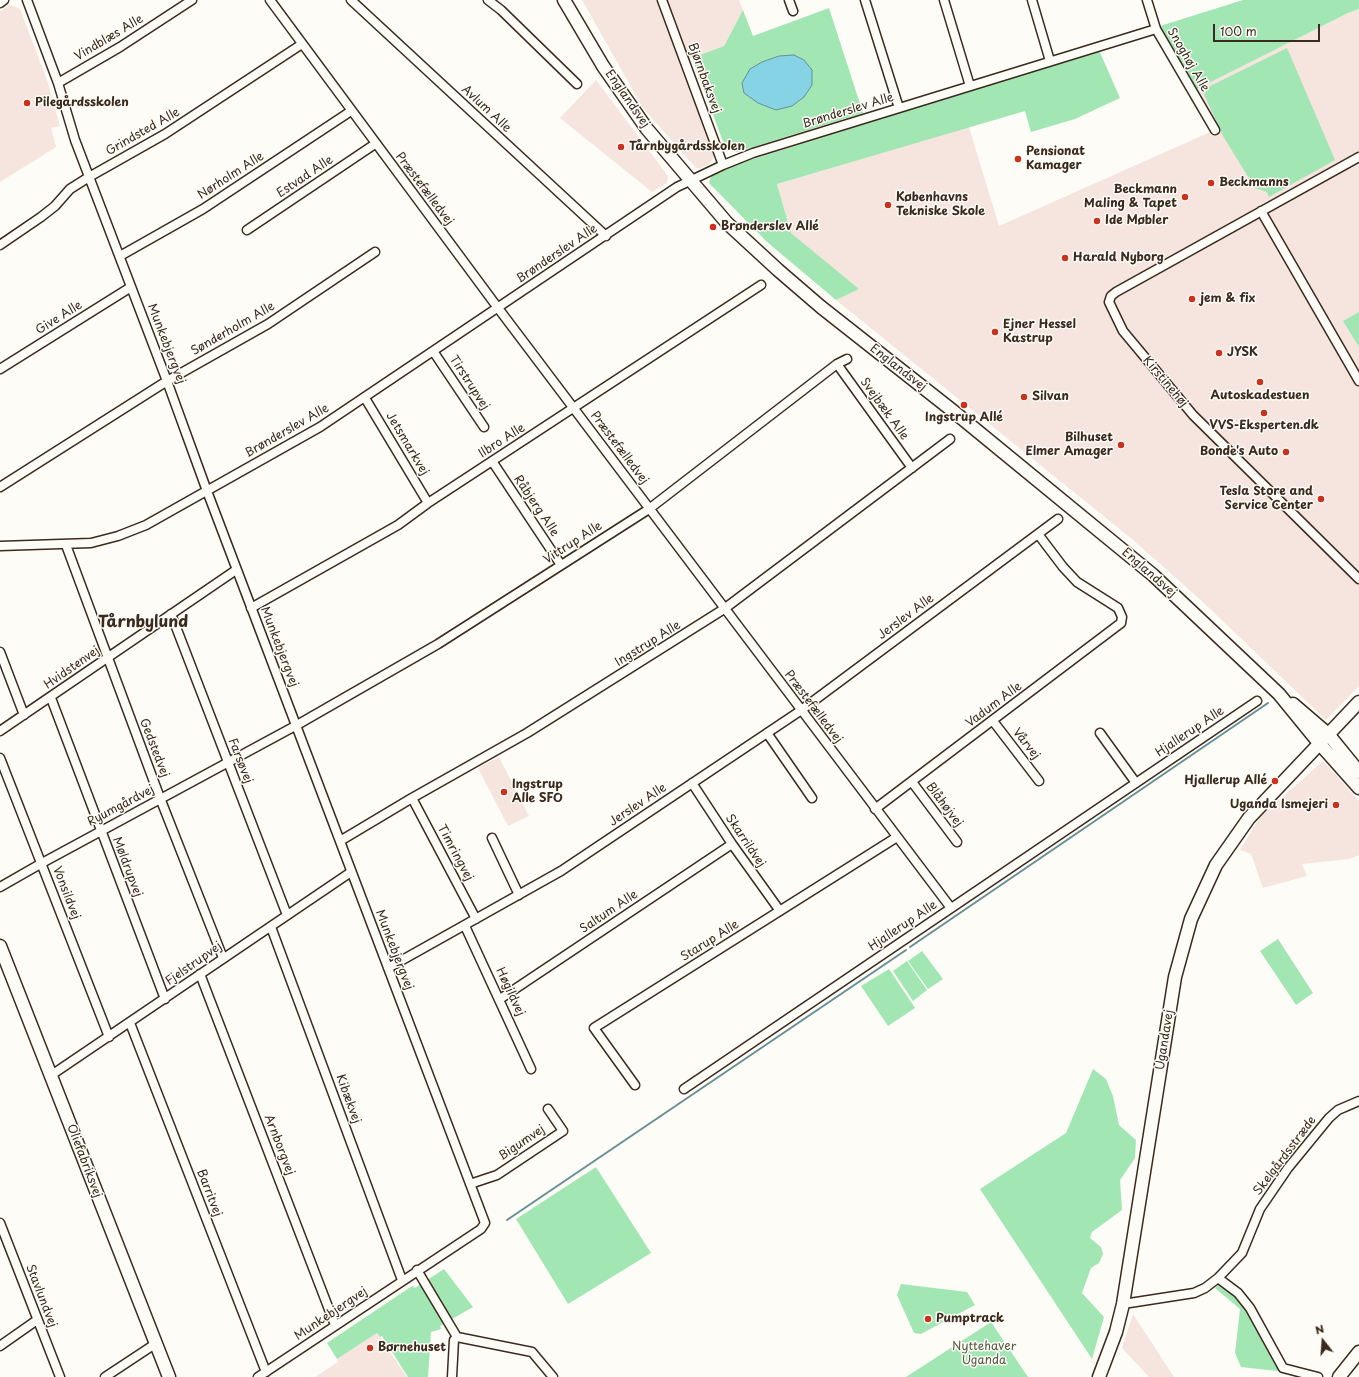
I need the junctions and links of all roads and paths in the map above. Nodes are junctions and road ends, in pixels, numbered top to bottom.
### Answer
1 (4, 0) edge
2 (27, 0) edge
3 (192, 0) edge
4 (270, 0) edge
5 (351, 0) edge
6 (488, 0) edge
7 (564, 0) edge
8 (662, 0) edge
9 (789, 0) edge
10 (865, 0) edge
11 (944, 0) edge
12 (1032, 0) edge
13 (1147, 0) edge
14 (0, 3) edge
15 (793, 11) dead end
16 (1156, 29) junction
17 (302, 44) junction
18 (1050, 62) junction
19 (58, 83) junction
20 (577, 84) dead end
21 (970, 86) junction
22 (898, 108) junction
23 (351, 111) junction
24 (1214, 130) dead end
25 (375, 144) junction
26 (1359, 157) edge
27 (723, 165) junction
28 (89, 177) junction
29 (691, 180) junction
30 (1261, 211) junction
31 (247, 230) dead end
32 (606, 236) junction
33 (0, 245) edge
34 (376, 252) dead end
35 (120, 256) junction
36 (761, 285) dead end
37 (131, 286) junction
38 (498, 308) junction
39 (433, 351) junction
40 (847, 359) dead end
41 (837, 364) junction
42 (0, 369) edge
43 (168, 381) junction
44 (1359, 381) edge
45 (365, 398) junction
46 (574, 408) junction
47 (484, 427) dead end
48 (950, 439) dead end
49 (492, 461) junction
50 (912, 468) junction
51 (0, 487) edge
52 (207, 491) junction
53 (428, 503) junction
54 (649, 509) junction
55 (1058, 519) dead end
56 (1038, 534) junction
57 (0, 546) edge
58 (66, 546) junction
59 (561, 565) junction
60 (236, 570) junction
61 (1359, 579) edge
62 (251, 608) junction
63 (724, 610) junction
64 (171, 614) junction
65 (0, 652) edge
66 (107, 657) junction
67 (1279, 694) junction
68 (51, 698) junction
69 (1256, 701) dead end
70 (1359, 702) edge
71 (800, 711) junction
72 (24, 715) junction
73 (993, 721) junction
74 (297, 725) junction
75 (0, 731) edge
76 (767, 733) junction
77 (1100, 733) dead end
78 (1328, 734) junction
79 (1319, 743) junction
80 (0, 758) edge
81 (228, 762) junction
82 (1359, 772) edge
83 (1039, 781) dead end
84 (912, 782) junction
85 (692, 783) junction
86 (1136, 783) junction
87 (1359, 788) edge
88 (160, 798) junction
89 (412, 798) junction
90 (812, 798) dead end
91 (875, 809) junction
92 (100, 831) junction
93 (897, 837) junction
94 (492, 838) dead end
95 (340, 841) junction
96 (957, 842) dead end
97 (732, 844) junction
98 (42, 863) junction
99 (352, 872) junction
100 (0, 887) edge
101 (519, 895) junction
102 (951, 908) junction
103 (780, 911) junction
104 (287, 915) junction
105 (476, 919) junction
106 (465, 926) junction
107 (271, 927) junction
108 (0, 946) edge
109 (223, 958) junction
110 (388, 968) junction
111 (200, 974) junction
112 (165, 999) junction
113 (500, 999) junction
114 (130, 1023) junction
115 (109, 1037) junction
116 (531, 1069) dead end
117 (50, 1076) junction
118 (635, 1085) dead end
119 (684, 1089) dead end
120 (1359, 1102) edge
121 (548, 1108) dead end
122 (470, 1184) junction
123 (0, 1223) edge
124 (2, 1234) edge
125 (417, 1270) junction
126 (1218, 1278) junction
127 (402, 1280) junction
128 (1123, 1304) junction
129 (37, 1320) junction
130 (335, 1325) junction
131 (458, 1337) junction
132 (155, 1344) junction
133 (0, 1346) edge
134 (1359, 1352) edge
135 (266, 1372) junction
136 (60, 1377) edge
137 (105, 1377) edge
138 (168, 1377) edge
139 (258, 1377) edge
140 (452, 1377) edge
141 (553, 1377) edge
142 (1099, 1377) edge
143 (1318, 1377) edge
144 (1339, 1377) edge

1 - 14 street
2 - 19 street, Munkebjergvej
3 - 19 street, Vindblæs Alle
4 - 17 street, Præstefælledvej
5 - 32 street, Avlum Alle
6 - 20 street
7 - 29 street, Englandsvej
8 - 27 street, Bjørnbaksvej
9 - 15 street
10 - 22 street
11 - 21 street
12 - 18 street
13 - 16 street, Snoghøj Alle
16 - 18 street, Brønderslev Alle
16 - 24 street, Snoghøj Alle
17 - 23 street, Præstefælledvej
17 - 28 street, Grindsted Alle
18 - 21 street, Brønderslev Alle
19 - 28 street, Munkebjergvej
21 - 22 street, Brønderslev Alle
22 - 27 street, Brønderslev Alle
23 - 25 street, Præstefælledvej
23 - 35 street, Nørholm Alle
25 - 31 street, Estvad Alle
25 - 38 street, Præstefælledvej
26 - 30 street, Kirstinehøj
27 - 29 street, Brønderslev Alle
28 - 33 street, Grindsted Alle
28 - 35 street, Munkebjergvej
29 - 32 street, Brønderslev Alle
29 - 67 street, Englandsvej
30 - 44 street
30 - 61 street, Kirstinehøj
32 - 38 street, Brønderslev Alle
34 - 43 street, Sønderholm Alle
35 - 37 street, Munkebjergvej
36 - 46 street, Ilbro Alle
37 - 42 street, Give Alle
37 - 43 street, Munkebjergvej
38 - 39 street, Brønderslev Alle
38 - 46 street, Præstefælledvej
39 - 45 street, Brønderslev Alle
39 - 47 street, Tirstrupvej
40 - 41 street, Vittrup Alle
41 - 50 street, Svejbæk Alle
41 - 54 street, Vittrup Alle
43 - 51 street, Sønderholm Alle
43 - 52 street, Munkebjergvej
45 - 52 street, Brønderslev Alle
45 - 53 street, Jetsmarkvej
46 - 49 street, Ilbro Alle
46 - 54 street, Præstefælledvej
48 - 50 street, Ingstrup Alle
49 - 53 street, Ilbro Alle
49 - 59 street, Råbjerg Alle
50 - 63 street, Ingstrup Alle
52 - 58 street, Brønderslev Alle
52 - 60 street, Munkebjergvej
53 - 62 street, Ilbro Alle
54 - 59 street, Vittrup Alle
54 - 63 street, Præstefælledvej
55 - 56 street, Jerslev Alle
56 - 71 street, Jerslev Alle
56 - 73 street, Vadum Alle
57 - 58 street, Brønderslev Alle
58 - 66 street, Gedstedvej
59 - 74 street, Vittrup Alle
60 - 62 street, Munkebjergvej
60 - 64 street, Hvidstenvej
62 - 74 street, Munkebjergvej
63 - 71 street, Præstefælledvej
63 - 89 street, Ingstrup Alle
64 - 66 street, Hvidstenvej
64 - 81 street, Farsøvej
65 - 72 street
66 - 68 street, Hvidstenvej
66 - 88 street, Gedstedvej
67 - 78 street, Englandsvej
67 - 79 street, Englandsvej
68 - 72 street, Hvidstenvej
68 - 92 street, Møldrupvej
69 - 86 street, Hjallerup Alle
70 - 78 street
71 - 76 street, Jerslev Alle
71 - 91 street, Præstefælledvej
72 - 75 street, Hvidstenvej
73 - 83 street, Vårvej
73 - 84 street, Vadum Alle
74 - 81 street, Ryumgårdvej
74 - 95 street, Munkebjergvej
76 - 85 street, Jerslev Alle
76 - 90 street
77 - 86 street
78 - 79 street
78 - 82 street, Englandsvej
79 - 87 street, Englandsvej
79 - 128 street, Ugandavej
80 - 98 street, Vonsildvej
81 - 88 street, Ryumgårdvej
81 - 104 street, Farsøvej
84 - 91 street, Vadum Alle
84 - 96 street, Blåhøjvej
85 - 97 street, Skarrildvej
85 - 101 street, Jerslev Alle
86 - 102 street, Hjallerup Alle
88 - 92 street, Ryumgårdvej
88 - 109 street, Gedstedvej
89 - 95 street, Ingstrup Alle
89 - 105 street, Timringvej
91 - 93 street, Præstefælledvej
92 - 98 street, Ryumgårdvej
92 - 112 street, Møldrupvej
93 - 102 street, Præstefælledvej
93 - 103 street, Starup Alle
94 - 101 street
95 - 99 street, Munkebjergvej
97 - 103 street, Skarrildvej
97 - 113 street, Saltum Alle
98 - 100 street, Ryumgårdvej
98 - 115 street, Vonsildvej
99 - 104 street, Fjelstrupvej
99 - 110 street, Munkebjergvej
101 - 105 street, Jerslev Alle
102 - 119 street, Hjallerup Alle
103 - 118 street, Starup Alle
104 - 107 street, Fjelstrupvej
105 - 106 street, Jerslev Alle
106 - 110 street, Jerslev Alle
106 - 113 street, Høgildvej
107 - 109 street, Fjelstrupvej
107 - 127 street, Kibækvej
108 - 117 street, Oliefabriksvej
109 - 111 street, Fjelstrupvej
110 - 122 street, Munkebjergvej
111 - 112 street, Fjelstrupvej
111 - 130 street, Arnborgvej
112 - 114 street, Fjelstrupvej
113 - 116 street, Høgildvej
114 - 115 street, Fjelstrupvej
114 - 135 street, Barritvej
115 - 117 street, Fjelstrupvej
117 - 132 street, Oliefabriksvej
120 - 126 street, Skelgårdsstræde
121 - 122 street, Bigumvej
122 - 125 street, Munkebjergvej
123 - 124 street, Stavlundvej
124 - 129 street, Stavlundvej
125 - 127 street, Munkebjergvej
125 - 131 street
126 - 128 street, Skelgårdsstræde
126 - 143 street
127 - 130 street, Munkebjergvej
128 - 142 street, Ugandavej
129 - 133 street
129 - 136 street, Stavlundvej
130 - 135 street, Munkebjergvej
131 - 140 street
131 - 141 street
132 - 137 street
132 - 138 street, Oliefabriksvej
134 - 144 street
135 - 139 street, Munkebjergvej

